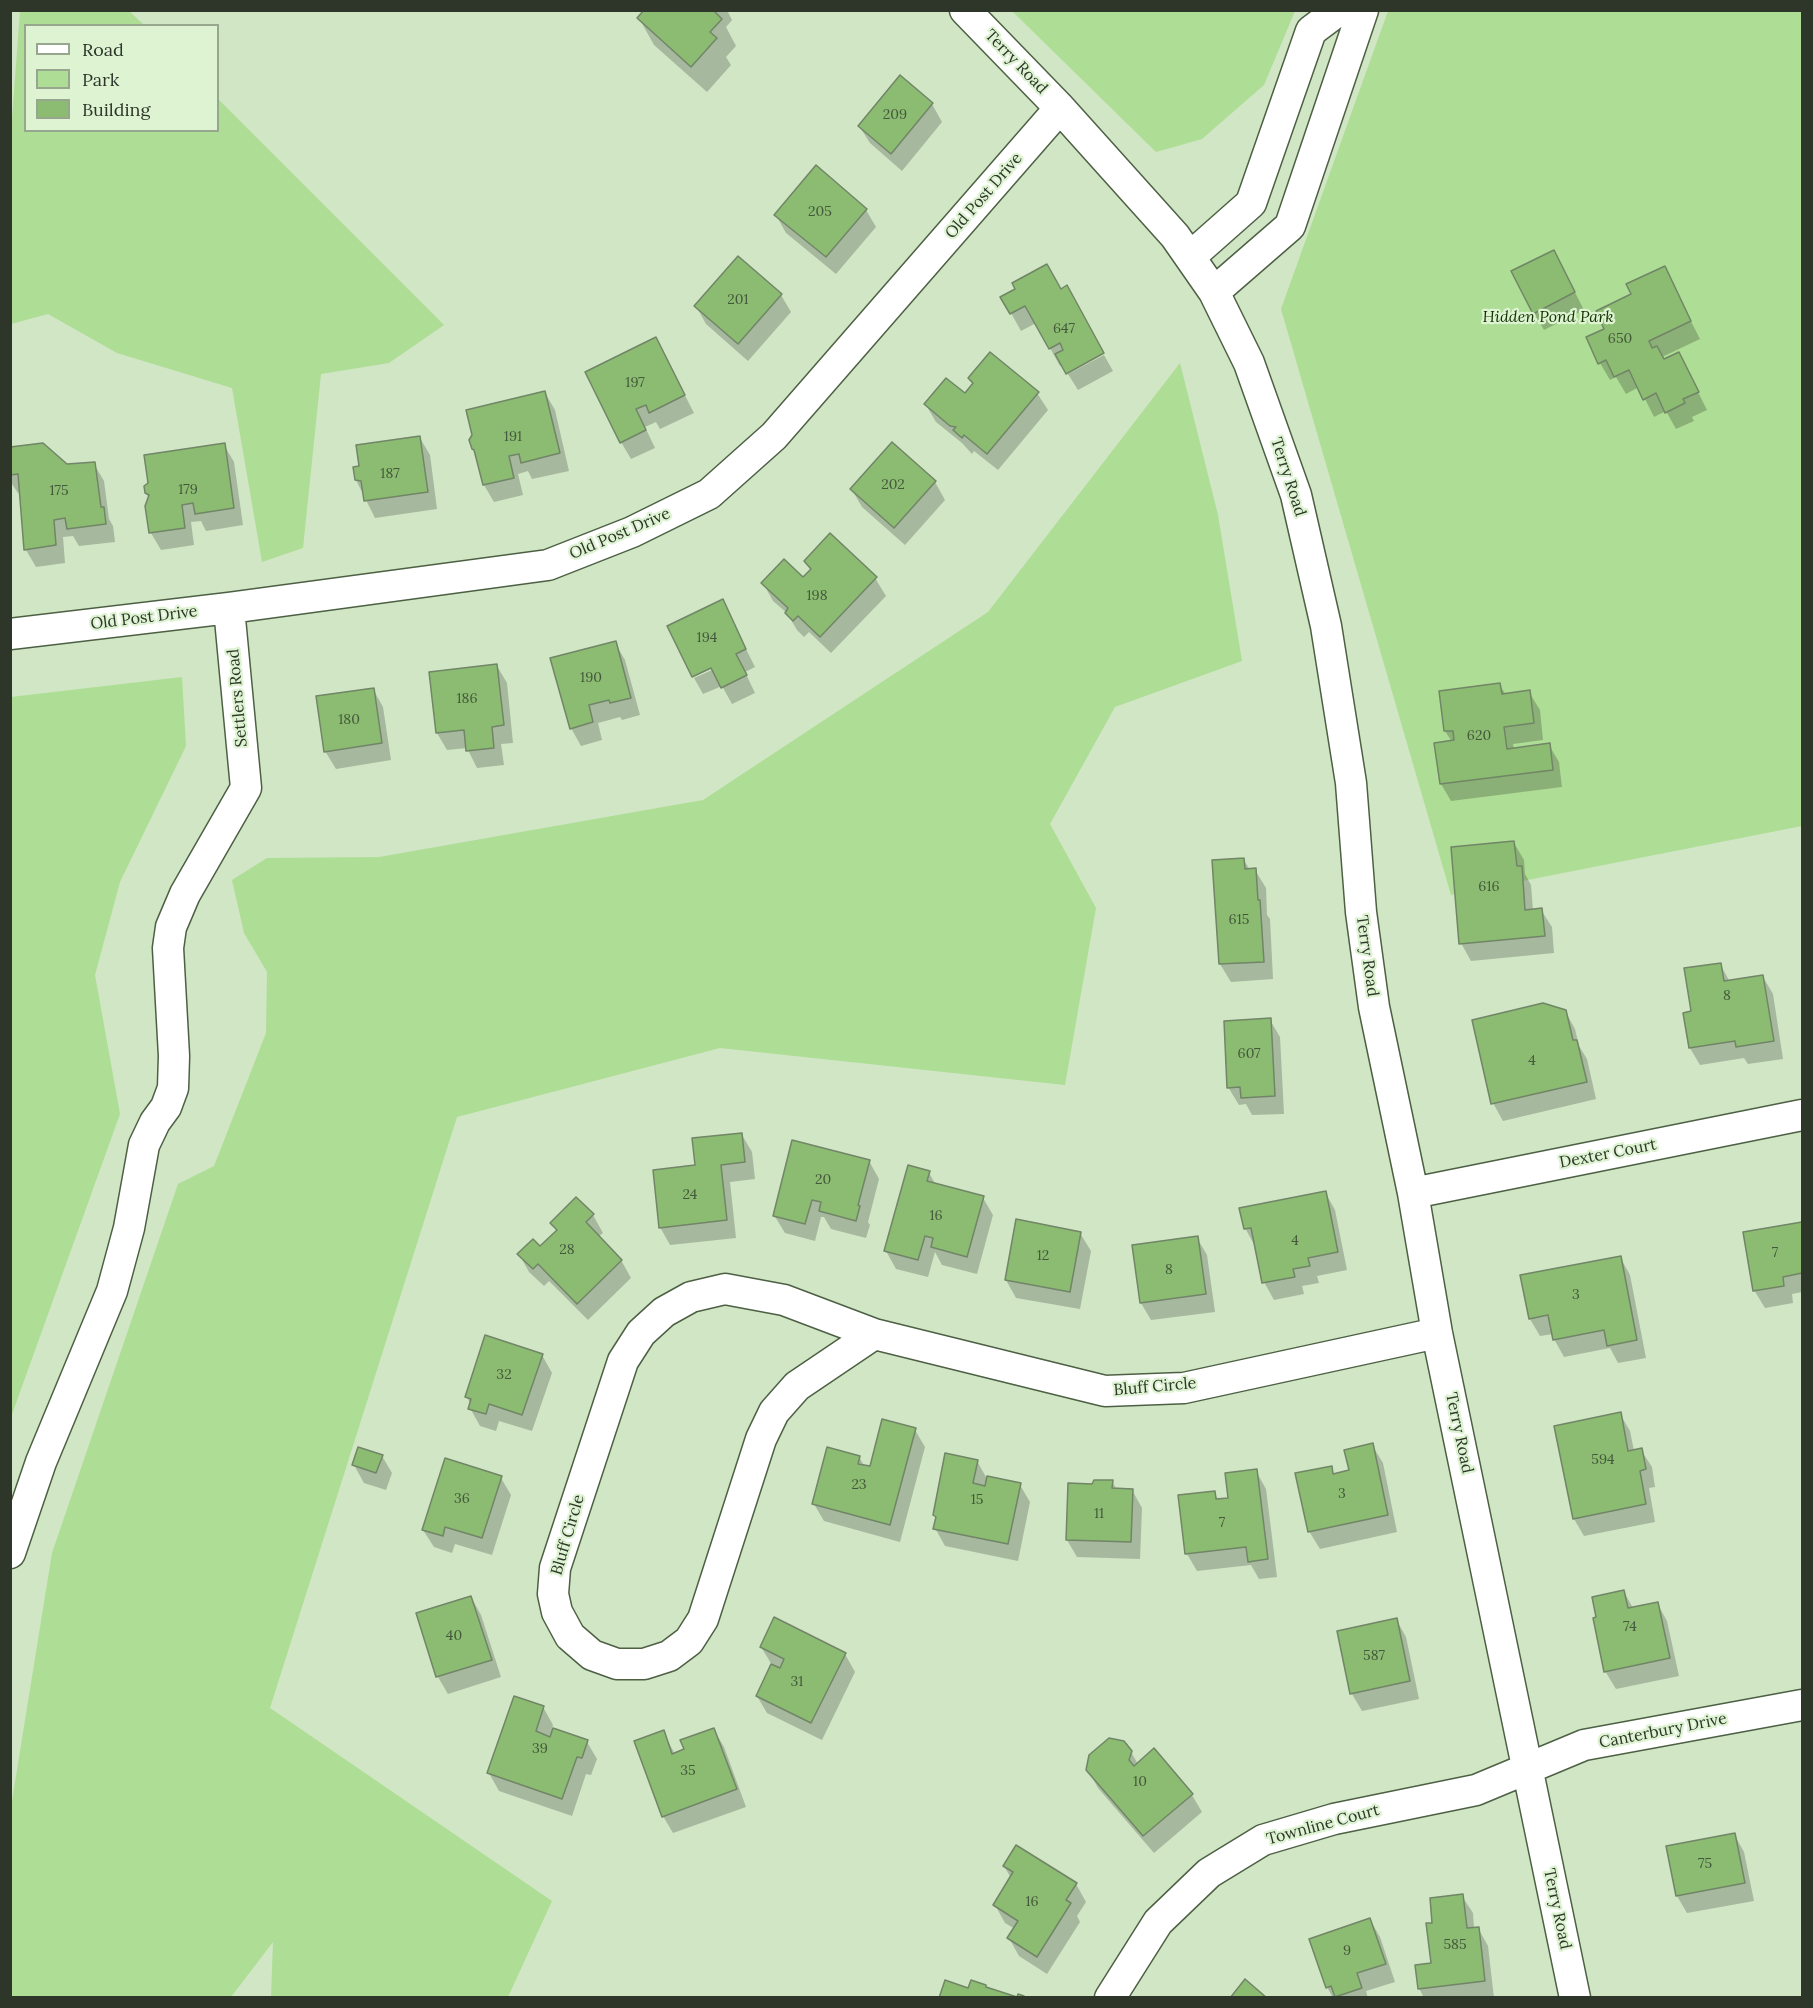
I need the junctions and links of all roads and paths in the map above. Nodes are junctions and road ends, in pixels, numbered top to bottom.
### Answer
1 (965, 10) edge
2 (1339, 10) edge
3 (1363, 10) edge
4 (1060, 108) junction
5 (1190, 257) junction
6 (1214, 292) junction
7 (229, 608) junction
8 (10, 634) edge
9 (1803, 1115) edge
10 (1413, 1193) junction
11 (1437, 1333) junction
12 (874, 1334) junction
13 (10, 1553) edge
14 (1803, 1705) edge
15 (1528, 1770) junction
16 (1110, 1998) edge
17 (1575, 1998) edge

1 - 4 street, Terry Road
2 - 5 street
3 - 6 street
4 - 5 street, Terry Road
4 - 7 street, Old Post Drive
5 - 6 street, Terry Road
6 - 10 street, Terry Road
7 - 8 street, Old Post Drive
7 - 13 street, Settlers Road
9 - 10 street, Dexter Court
10 - 11 street, Terry Road
11 - 12 street, Bluff Circle
11 - 15 street, Terry Road
12 - 12 street, Bluff Circle
14 - 15 street, Canterbury Drive
15 - 16 street, Townline Court
15 - 17 street, Terry Road

